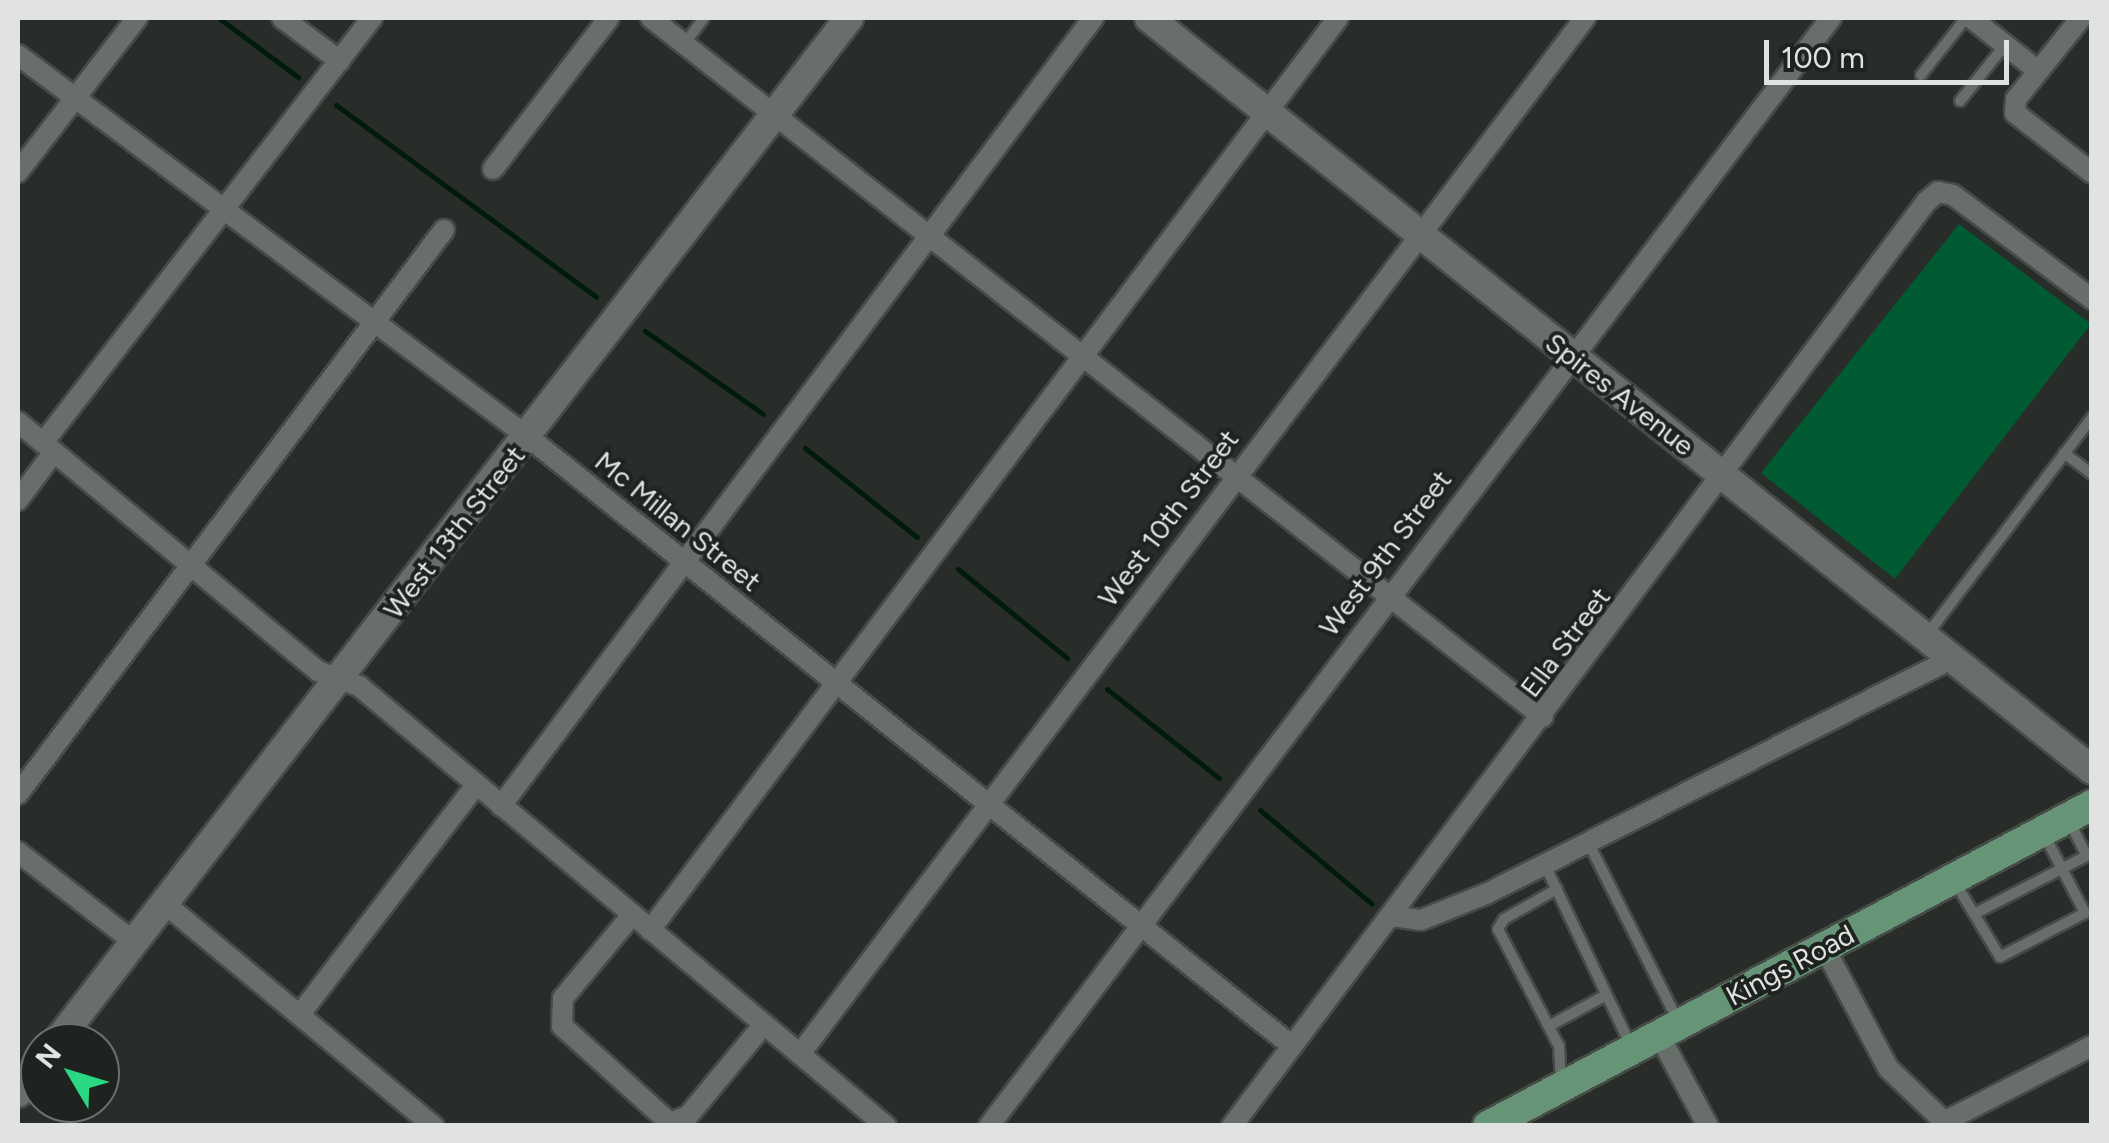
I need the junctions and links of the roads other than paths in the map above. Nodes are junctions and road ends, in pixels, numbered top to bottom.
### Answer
1 (136, 18) edge
2 (283, 18) edge
3 (372, 18) edge
4 (609, 18) edge
5 (651, 18) edge
6 (704, 18) edge
7 (848, 18) edge
8 (1093, 18) edge
9 (1149, 18) edge
10 (1338, 18) edge
11 (1585, 18) edge
12 (1832, 18) edge
13 (1968, 18) edge
14 (2081, 18) edge
15 (2092, 25) edge
16 (685, 42) junction
17 (2005, 44) junction
18 (18, 55) edge
19 (340, 61) junction
20 (2038, 71) junction
21 (1921, 75) dead end
22 (75, 98) junction
23 (1960, 101) dead end
24 (1266, 111) junction
25 (777, 112) junction
26 (493, 169) dead end
27 (18, 172) edge
28 (2092, 173) edge
29 (226, 209) junction
30 (444, 230) dead end
31 (1418, 233) junction
32 (931, 235) junction
33 (2092, 299) edge
34 (374, 320) junction
35 (1570, 355) junction
36 (1084, 356) junction
37 (2092, 417) edge
38 (18, 422) edge
39 (528, 437) junction
40 (49, 448) junction
41 (2064, 453) junction
42 (2092, 474) edge
43 (1234, 475) junction
44 (1725, 476) junction
45 (18, 500) edge
46 (685, 562) junction
47 (189, 566) junction
48 (1388, 596) junction
49 (1926, 637) junction
50 (1953, 658) junction
51 (337, 679) junction
52 (837, 683) junction
53 (1543, 717) junction
54 (2092, 770) edge
55 (476, 785) junction
56 (18, 794) edge
57 (989, 804) junction
58 (502, 806) junction
59 (2067, 818) edge
60 (1588, 842) junction
61 (18, 852) edge
62 (2089, 854) edge
63 (1544, 864) junction
64 (2062, 868) junction
65 (1953, 879) junction
66 (1556, 889) junction
67 (164, 903) junction
68 (2055, 912) dead end
69 (1974, 914) junction
70 (2088, 914) edge
71 (632, 915) junction
72 (1392, 916) junction
73 (1141, 924) junction
74 (2061, 925) junction
75 (650, 930) junction
76 (2014, 933) dead end
77 (134, 942) junction
78 (2020, 946) junction
79 (1824, 948) junction
80 (1606, 996) junction
81 (301, 1014) junction
82 (71, 1023) edge
83 (764, 1024) junction
84 (1548, 1026) junction
85 (1657, 1036) junction
86 (1292, 1046) junction
87 (2092, 1046) edge
88 (800, 1054) junction
89 (1561, 1087) junction
90 (1493, 1124) edge
91 (1946, 1124) edge
92 (434, 1126) edge
93 (886, 1126) edge
94 (989, 1126) edge
95 (1232, 1126) edge
96 (1708, 1126) edge

1 - 22 street
2 - 19 street
3 - 19 street
4 - 26 street
5 - 16 street
6 - 16 lane
7 - 25 street, West 13th Street
8 - 32 street
9 - 24 street, Spires Avenue
10 - 24 street
11 - 31 street, West 10th Street
12 - 35 street, West 9th Street
13 - 17 street
13 - 21 lane
14 - 15 street
14 - 20 street
16 - 25 street
17 - 20 street
17 - 23 lane
18 - 22 street, Mc Millan Street
19 - 29 street
20 - 28 street
22 - 27 street
22 - 29 street, Mc Millan Street
24 - 31 street, Spires Avenue
24 - 36 street
25 - 32 street
25 - 39 street, West 13th Street
29 - 34 street, Mc Millan Street
29 - 40 street
30 - 34 street
31 - 35 street, Spires Avenue
31 - 43 street, West 10th Street
32 - 36 street
32 - 46 street
33 - 44 street, Ella Street
34 - 39 street, Mc Millan Street
34 - 47 street
35 - 44 street, Spires Avenue
35 - 48 street, West 9th Street
36 - 43 street
36 - 52 street
37 - 41 lane
38 - 40 street
39 - 46 street, Mc Millan Street
39 - 51 street, West 13th Street
40 - 45 street
40 - 47 street
41 - 42 lane
41 - 49 lane
43 - 48 street
43 - 57 street, West 10th Street
44 - 49 street, Spires Avenue
44 - 53 street, Ella Street
46 - 52 street, Mc Millan Street
46 - 58 street
47 - 51 street
47 - 56 street
48 - 53 street
48 - 73 street, West 9th Street
49 - 50 street, Spires Avenue
50 - 54 street, Spires Avenue
50 - 60 street
51 - 55 street
51 - 67 street, West 13th Street
52 - 57 street, Mc Millan Street
52 - 75 street
53 - 72 street, Ella Street
55 - 58 street
55 - 81 street
57 - 73 street, Mc Millan Street
57 - 88 street, West 10th Street
58 - 71 street
59 - 62 lane
59 - 64 lane
59 - 65 main road, Kings Road
60 - 63 street
60 - 85 lane
61 - 77 street
62 - 64 lane
63 - 66 lane
63 - 72 street
64 - 69 lane
64 - 70 lane
65 - 69 lane
65 - 79 main road, Kings Road
66 - 80 lane
66 - 84 lane
67 - 77 street, West 13th Street
67 - 81 street
68 - 74 lane
69 - 78 lane
70 - 74 lane
71 - 75 street
71 - 83 street
72 - 86 street, Ella Street
73 - 86 street, Mc Millan Street
73 - 94 street, West 9th Street
74 - 78 lane
75 - 83 street
76 - 78 lane
77 - 82 street, West 13th Street
79 - 85 main road, Kings Road
79 - 91 street
80 - 84 lane
80 - 85 lane
81 - 92 street
83 - 88 street
84 - 89 lane
85 - 89 main road, Kings Road
85 - 96 street
86 - 95 street, Ella Street
87 - 91 street
88 - 93 street
89 - 90 main road, Kings Road

